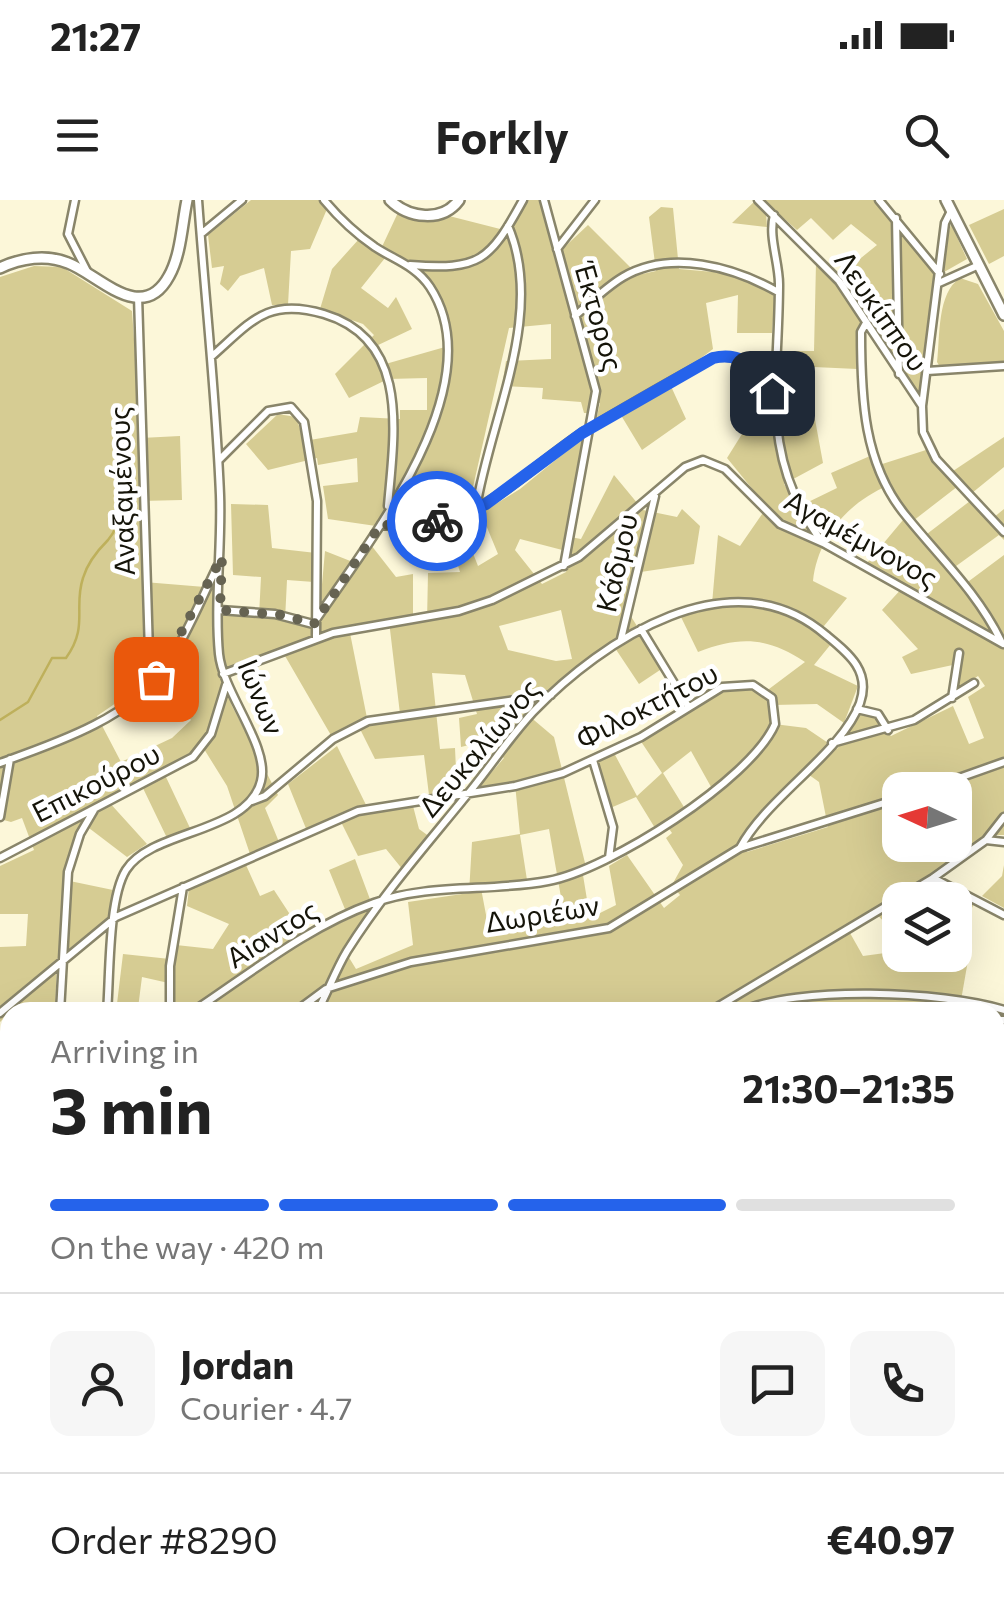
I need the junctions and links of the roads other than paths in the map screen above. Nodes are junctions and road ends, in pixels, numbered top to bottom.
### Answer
1 (75, 200) edge
2 (187, 200) edge
3 (198, 200) edge
4 (242, 200) edge
5 (324, 200) edge
6 (390, 200) edge
7 (458, 200) edge
8 (523, 200) edge
9 (544, 200) edge
10 (595, 200) edge
11 (879, 200) edge
12 (946, 200) edge
13 (760, 201) edge
14 (952, 210) junction
15 (774, 215) junction
16 (896, 218) junction
17 (508, 226) junction
18 (200, 235) junction
19 (557, 249) junction
20 (409, 265) junction
21 (979, 265) junction
22 (0, 268) edge
23 (88, 274) junction
24 (939, 279) junction
25 (778, 292) junction
26 (138, 296) junction
27 (1004, 315) edge
28 (575, 316) junction
29 (866, 323) junction
30 (210, 357) junction
31 (1004, 366) edge
32 (927, 372) junction
33 (899, 375) junction
34 (772, 393) junction
35 (922, 406) junction
36 (588, 430) junction
37 (219, 460) junction
38 (655, 496) junction
39 (476, 509) junction
40 (388, 512) junction
41 (381, 524) junction
42 (1004, 532) edge
43 (823, 543) junction
44 (222, 557) junction
45 (564, 566) junction
46 (220, 610) junction
47 (314, 624) junction
48 (642, 629) junction
49 (316, 638) junction
50 (621, 640) junction
51 (1004, 646) edge
52 (959, 653) dead end
53 (223, 674) junction
54 (974, 683) dead end
55 (150, 685) junction
56 (226, 685) junction
57 (551, 695) junction
58 (951, 699) junction
59 (688, 706) junction
60 (858, 709) junction
61 (888, 730) junction
62 (831, 743) junction
63 (10, 759) junction
64 (593, 760) junction
65 (1004, 762) edge
66 (0, 763) edge
67 (972, 773) edge
68 (468, 794) junction
69 (251, 802) junction
70 (882, 804) edge
71 (94, 810) junction
72 (0, 817) edge
73 (1004, 817) edge
74 (986, 840) junction
75 (1004, 842) edge
76 (740, 848) junction
77 (0, 858) edge
78 (609, 859) junction
79 (933, 878) junction
80 (183, 887) junction
81 (379, 901) junction
82 (1004, 915) edge
83 (116, 917) junction
84 (60, 963) junction
85 (330, 987) junction
86 (12, 1002) edge
87 (60, 1002) edge
88 (108, 1002) edge
89 (170, 1002) edge
90 (207, 1002) edge
91 (309, 1002) edge
92 (323, 1002) edge
93 (725, 1002) edge
94 (773, 1002) edge
95 (926, 1002) edge

1 - 23 street
2 - 26 main road
3 - 18 street, Ιώνων
4 - 18 street
5 - 20 street
6 - 7 main road
8 - 17 street
9 - 19 street, Έκτορος
10 - 19 street
11 - 16 street
12 - 14 main road
13 - 15 street, Λευκίππου
14 - 21 main road
14 - 24 street
15 - 25 street
15 - 29 street, Λευκίππου
16 - 24 street
16 - 33 street
17 - 20 street
17 - 39 street
18 - 30 street, Ιώνων
19 - 28 street, Έκτορος
20 - 40 street
21 - 24 street
21 - 27 main road
22 - 23 main road
23 - 26 main road
24 - 32 street
25 - 28 street
25 - 34 street
26 - 55 street, Αναξαμένους
28 - 36 street, Έκτορος
29 - 33 street, Λευκίππου
29 - 51 street
30 - 37 street, Ιώνων
30 - 40 street
31 - 32 street
32 - 35 street
33 - 35 street, Λευκίππου
34 - 36 street
34 - 43 street
35 - 42 street
36 - 39 street
36 - 45 street, Έκτορος
37 - 44 street, Ιώνων
37 - 47 street
38 - 43 street, Αγαμέμνονος
38 - 45 street, Αγαμέμνονος
38 - 50 street, Κάδμου
39 - 41 street
40 - 41 street
41 - 47 street
43 - 51 street, Αγαμέμνονος
44 - 46 street, Ιώνων
44 - 55 street
45 - 49 street, Αγαμέμνονος
46 - 47 street
46 - 53 street, Ιώνων
47 - 49 street
48 - 50 street, Δευκαλίωνος
48 - 59 street
48 - 60 street, Δευκαλίωνος
49 - 53 street, Αγαμέμνονος
50 - 57 street, Δευκαλίωνος
52 - 58 street
53 - 56 street, Ιώνων
54 - 58 street
55 - 63 street
56 - 69 street, Ιώνων
56 - 71 street, Επικούρου
57 - 68 street, Δευκαλίωνος
57 - 69 street, Φιλοκτήτου
58 - 61 street
59 - 64 street, Φιλοκτήτου
59 - 78 street, Φιλοκτήτου
60 - 61 street
60 - 62 street
61 - 62 street
62 - 76 street
63 - 66 street
63 - 72 street
64 - 68 street, Φιλοκτήτου
64 - 78 street
65 - 67 street
68 - 80 street, Φιλοκτήτου
68 - 81 street, Δευκαλίωνος
69 - 83 street
70 - 76 street, Δωριέων
71 - 77 street, Επικούρου
71 - 84 street
73 - 74 street
74 - 75 street
74 - 79 street
76 - 85 street, Δωριέων
78 - 81 street, Φιλοκτήτου
79 - 82 street
79 - 93 street
80 - 83 street, Φιλοκτήτου
80 - 89 street
81 - 85 street, Δευκαλίωνος
81 - 90 street, Aiαντος
83 - 84 street, Φιλοκτήτου
83 - 88 street
84 - 86 street, Φιλοκτήτου
84 - 87 street
85 - 91 street, Δωριέων
85 - 92 street, Δευκαλίωνος
94 - 95 street

